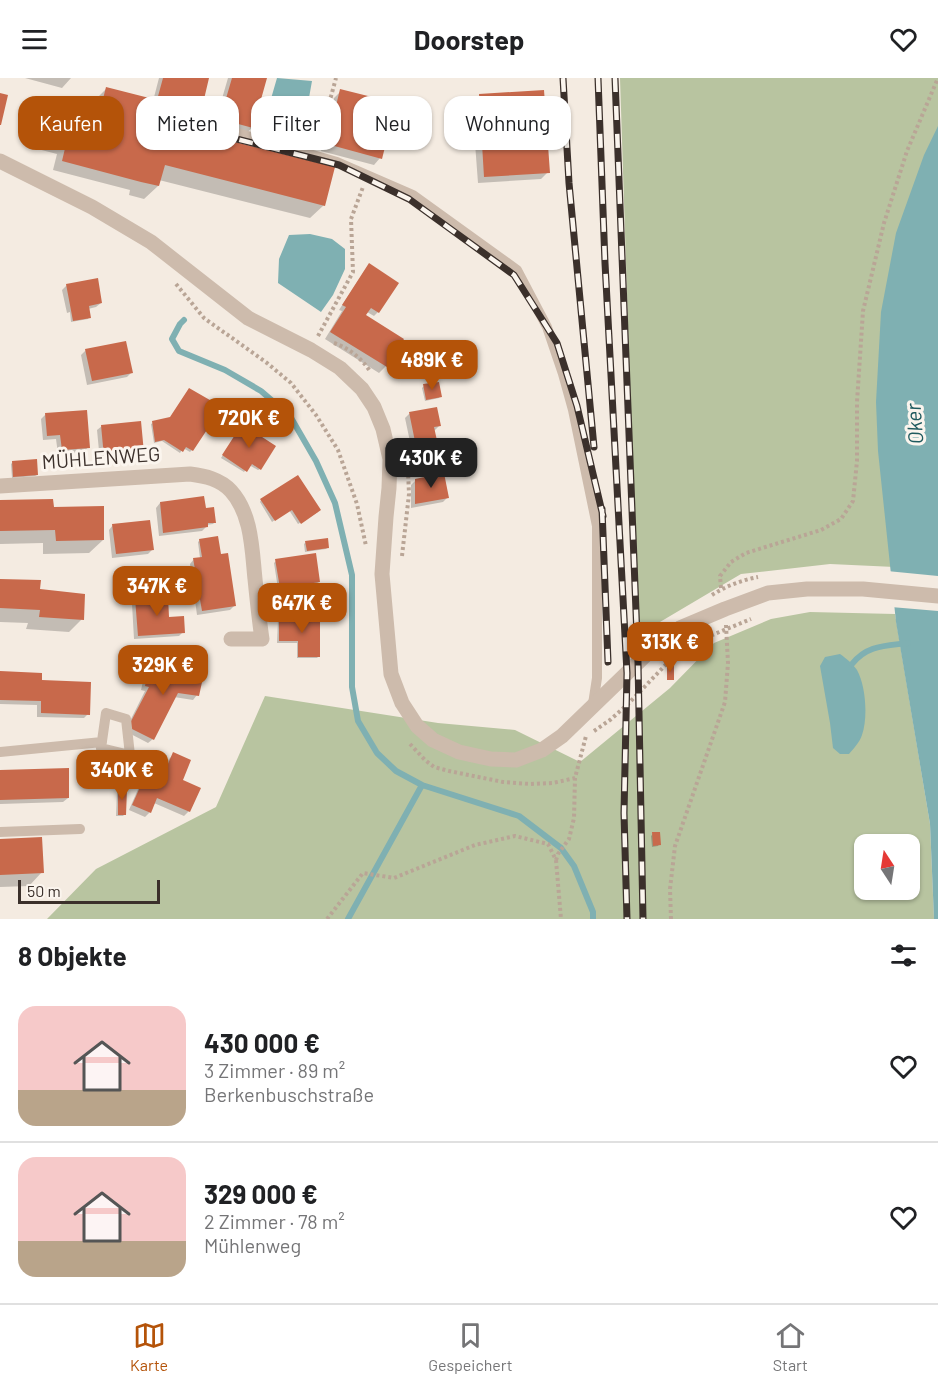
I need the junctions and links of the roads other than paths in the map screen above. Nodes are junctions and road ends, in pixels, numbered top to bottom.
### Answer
1 (239, 133) edge
2 (0, 161) edge
3 (0, 486) edge
4 (938, 596) edge
5 (231, 639) dead end
6 (593, 704) junction
7 (102, 742) dead end
8 (0, 752) edge
9 (80, 829) dead end
10 (0, 832) edge

1 - 6 lane
2 - 6 street
3 - 5 street, MÜHLENWEG
4 - 6 street
7 - 8 lane
9 - 10 lane

